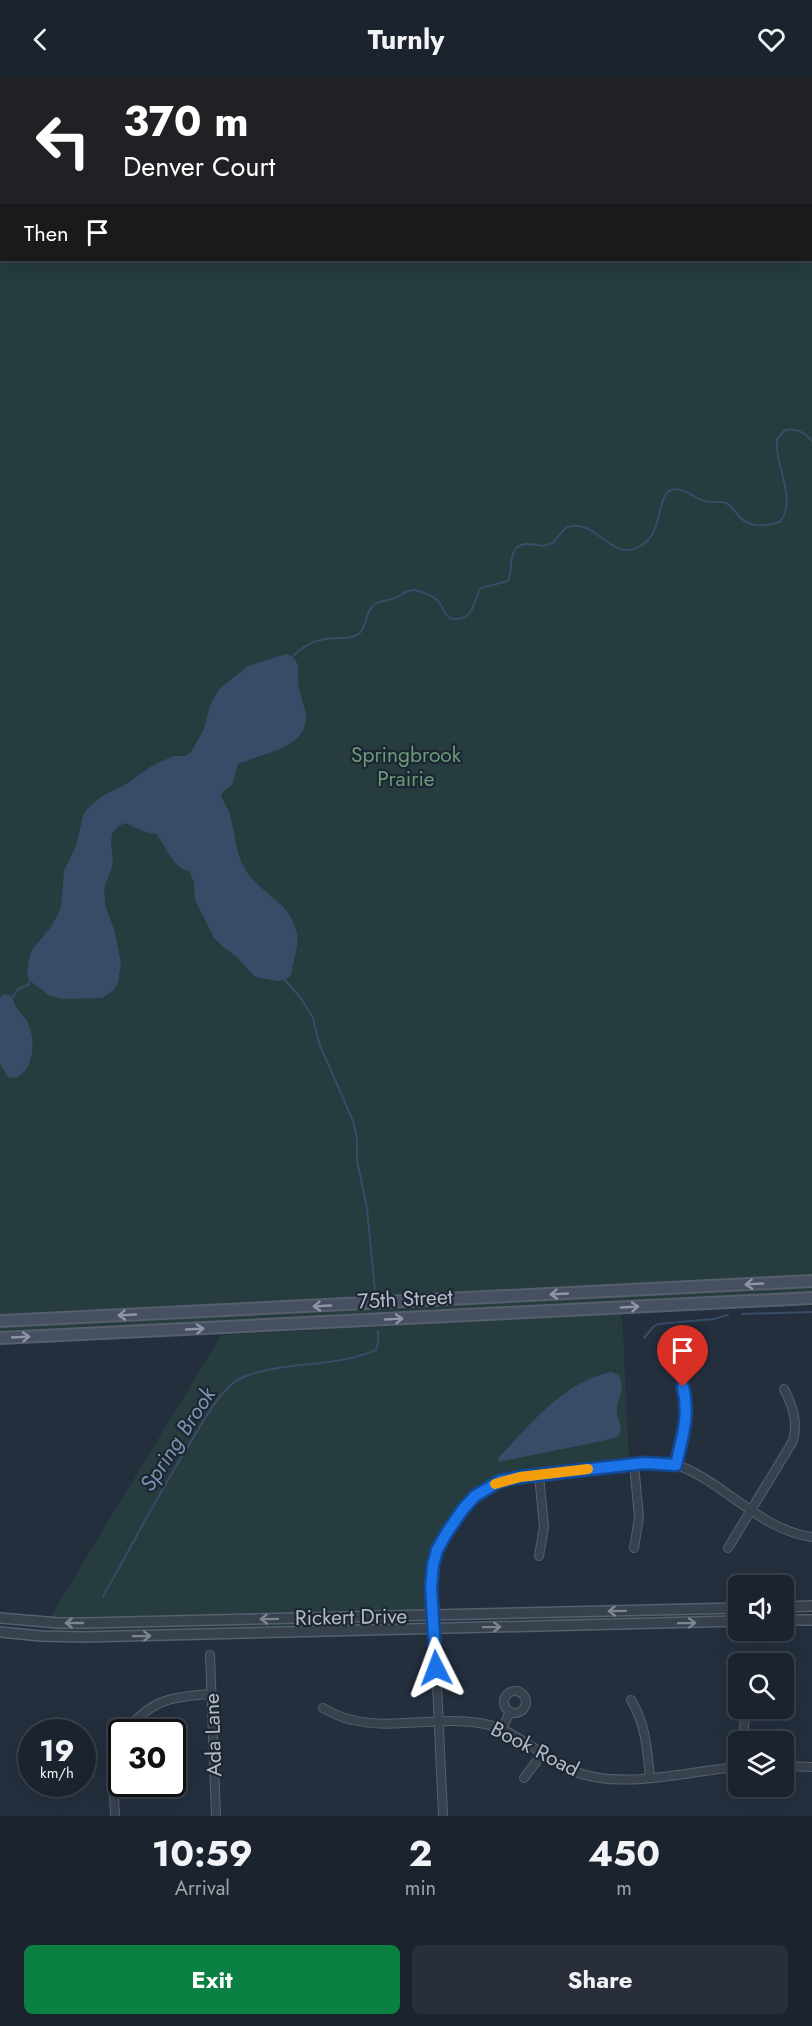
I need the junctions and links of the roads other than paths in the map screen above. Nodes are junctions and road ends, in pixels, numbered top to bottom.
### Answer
1 (812, 1281) edge
2 (812, 1298) edge
3 (0, 1321) edge
4 (0, 1338) edge
5 (683, 1387) dead end
6 (784, 1389) dead end
7 (634, 1464) junction
8 (676, 1465) junction
9 (539, 1475) junction
10 (752, 1511) junction
11 (812, 1537) edge
12 (634, 1548) dead end
13 (728, 1548) dead end
14 (539, 1556) dead end
15 (812, 1606) edge
16 (794, 1607) edge
17 (728, 1608) edge
18 (433, 1615) junction
19 (0, 1618) edge
20 (794, 1620) edge
21 (812, 1620) edge
22 (728, 1621) edge
23 (434, 1629) junction
24 (0, 1632) edge
25 (210, 1655) dead end
26 (212, 1694) junction
27 (631, 1700) dead end
28 (323, 1708) dead end
29 (510, 1712) dead end
30 (137, 1719) edge
31 (438, 1722) junction
32 (502, 1729) junction
33 (542, 1754) junction
34 (794, 1766) edge
35 (812, 1767) edge
36 (728, 1768) edge
37 (650, 1777) junction
38 (524, 1778) dead end
39 (114, 1797) edge
40 (115, 1816) edge
41 (216, 1816) edge
42 (443, 1816) edge

1 -> 3 main road, 75th Street
4 -> 2 main road, 75th Street
5 - 8 street
6 - 10 street
7 - 8 street
7 - 9 street
7 - 12 street
8 - 10 street
9 - 14 street
9 - 18 street
10 - 11 street
10 - 13 street
15 - 16 street
17 -> 18 street, Rickert Drive
18 -> 19 street, Rickert Drive
18 - 23 street
20 - 21 street
23 -> 22 street, Rickert Drive
24 -> 23 street, Rickert Drive
23 - 31 street
25 - 26 street, Ada Lane
26 - 30 street
26 - 41 street, Ada Lane
27 - 37 street
28 - 31 street, Book Road
29 - 32 street
31 - 32 street, Book Road
31 - 42 street
32 - 33 street, Book Road
33 - 37 street, Book Road
33 - 38 street
34 - 35 street
36 - 37 street, Book Road
39 - 40 street

